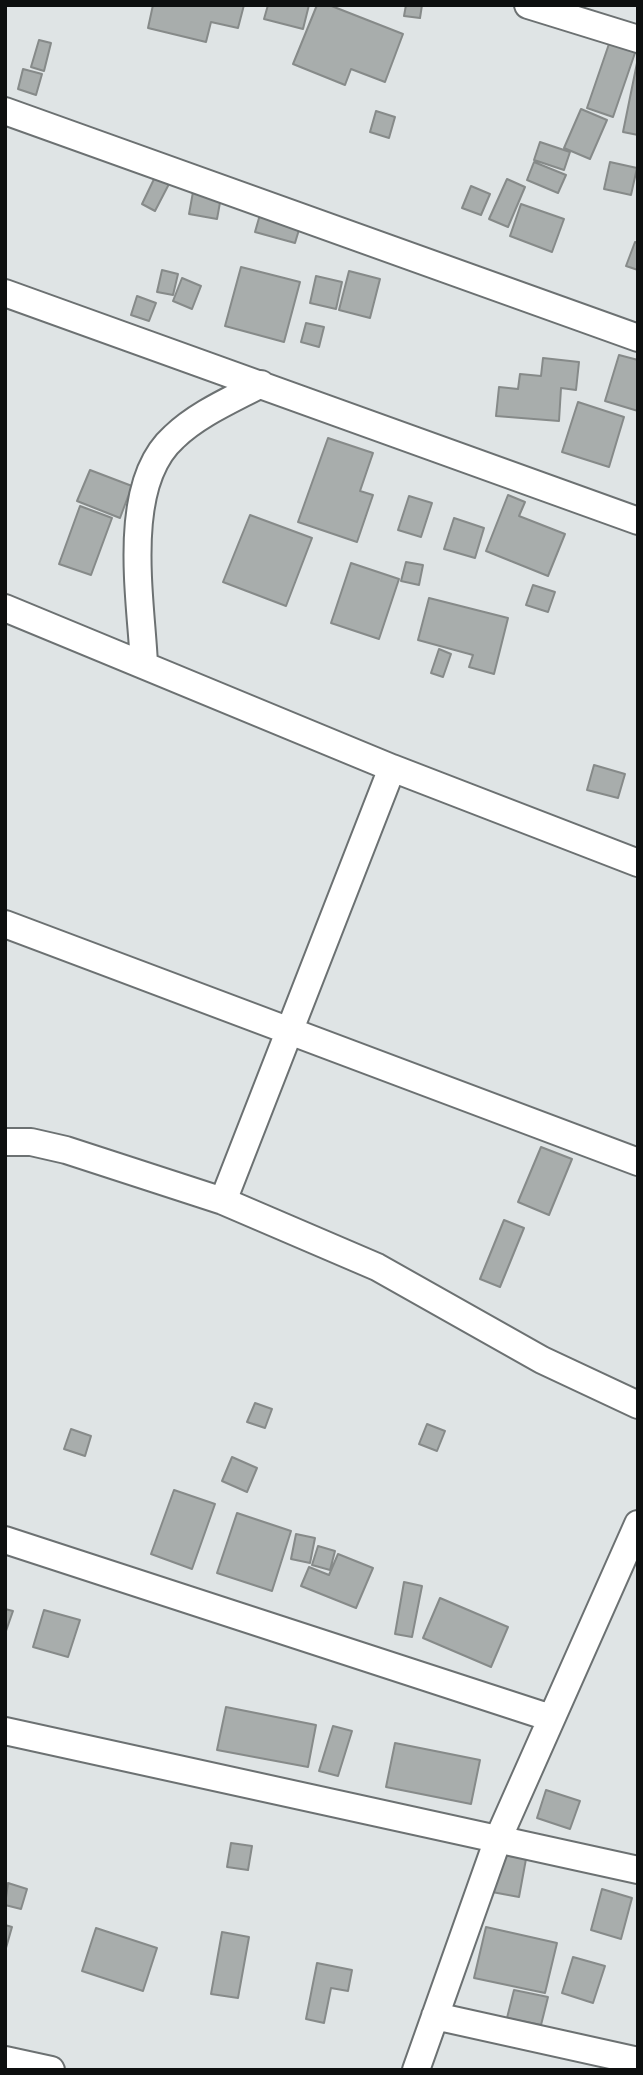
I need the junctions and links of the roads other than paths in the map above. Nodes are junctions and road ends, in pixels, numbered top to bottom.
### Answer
1 (528, 5) edge
2 (638, 39) edge
3 (5, 111) edge
4 (5, 293) edge
5 (638, 338) edge
6 (261, 384) junction
7 (638, 522) edge
8 (5, 608) edge
9 (144, 664) junction
10 (392, 768) junction
11 (638, 863) edge
12 (5, 924) edge
13 (287, 1032) junction
14 (5, 1142) edge
15 (638, 1162) edge
16 (223, 1201) junction
17 (638, 1405) edge
18 (638, 1524) edge
19 (5, 1540) edge
20 (551, 1718) junction
21 (5, 1731) edge
22 (498, 1839) junction
23 (638, 1870) edge
24 (435, 2016) junction
25 (5, 2060) edge
26 (638, 2061) edge
27 (51, 2070) edge
28 (416, 2070) edge

1 - 2 street
3 - 5 street
4 - 6 street
6 - 7 street
6 - 9 street
8 - 9 street
9 - 10 street
10 - 11 street
10 - 13 street
12 - 13 street
13 - 15 street
13 - 16 street
14 - 16 street
16 - 17 street
18 - 20 street
19 - 20 street
20 - 22 street
21 - 22 street
22 - 23 street
22 - 24 street
24 - 26 street
24 - 28 street
25 - 27 street

